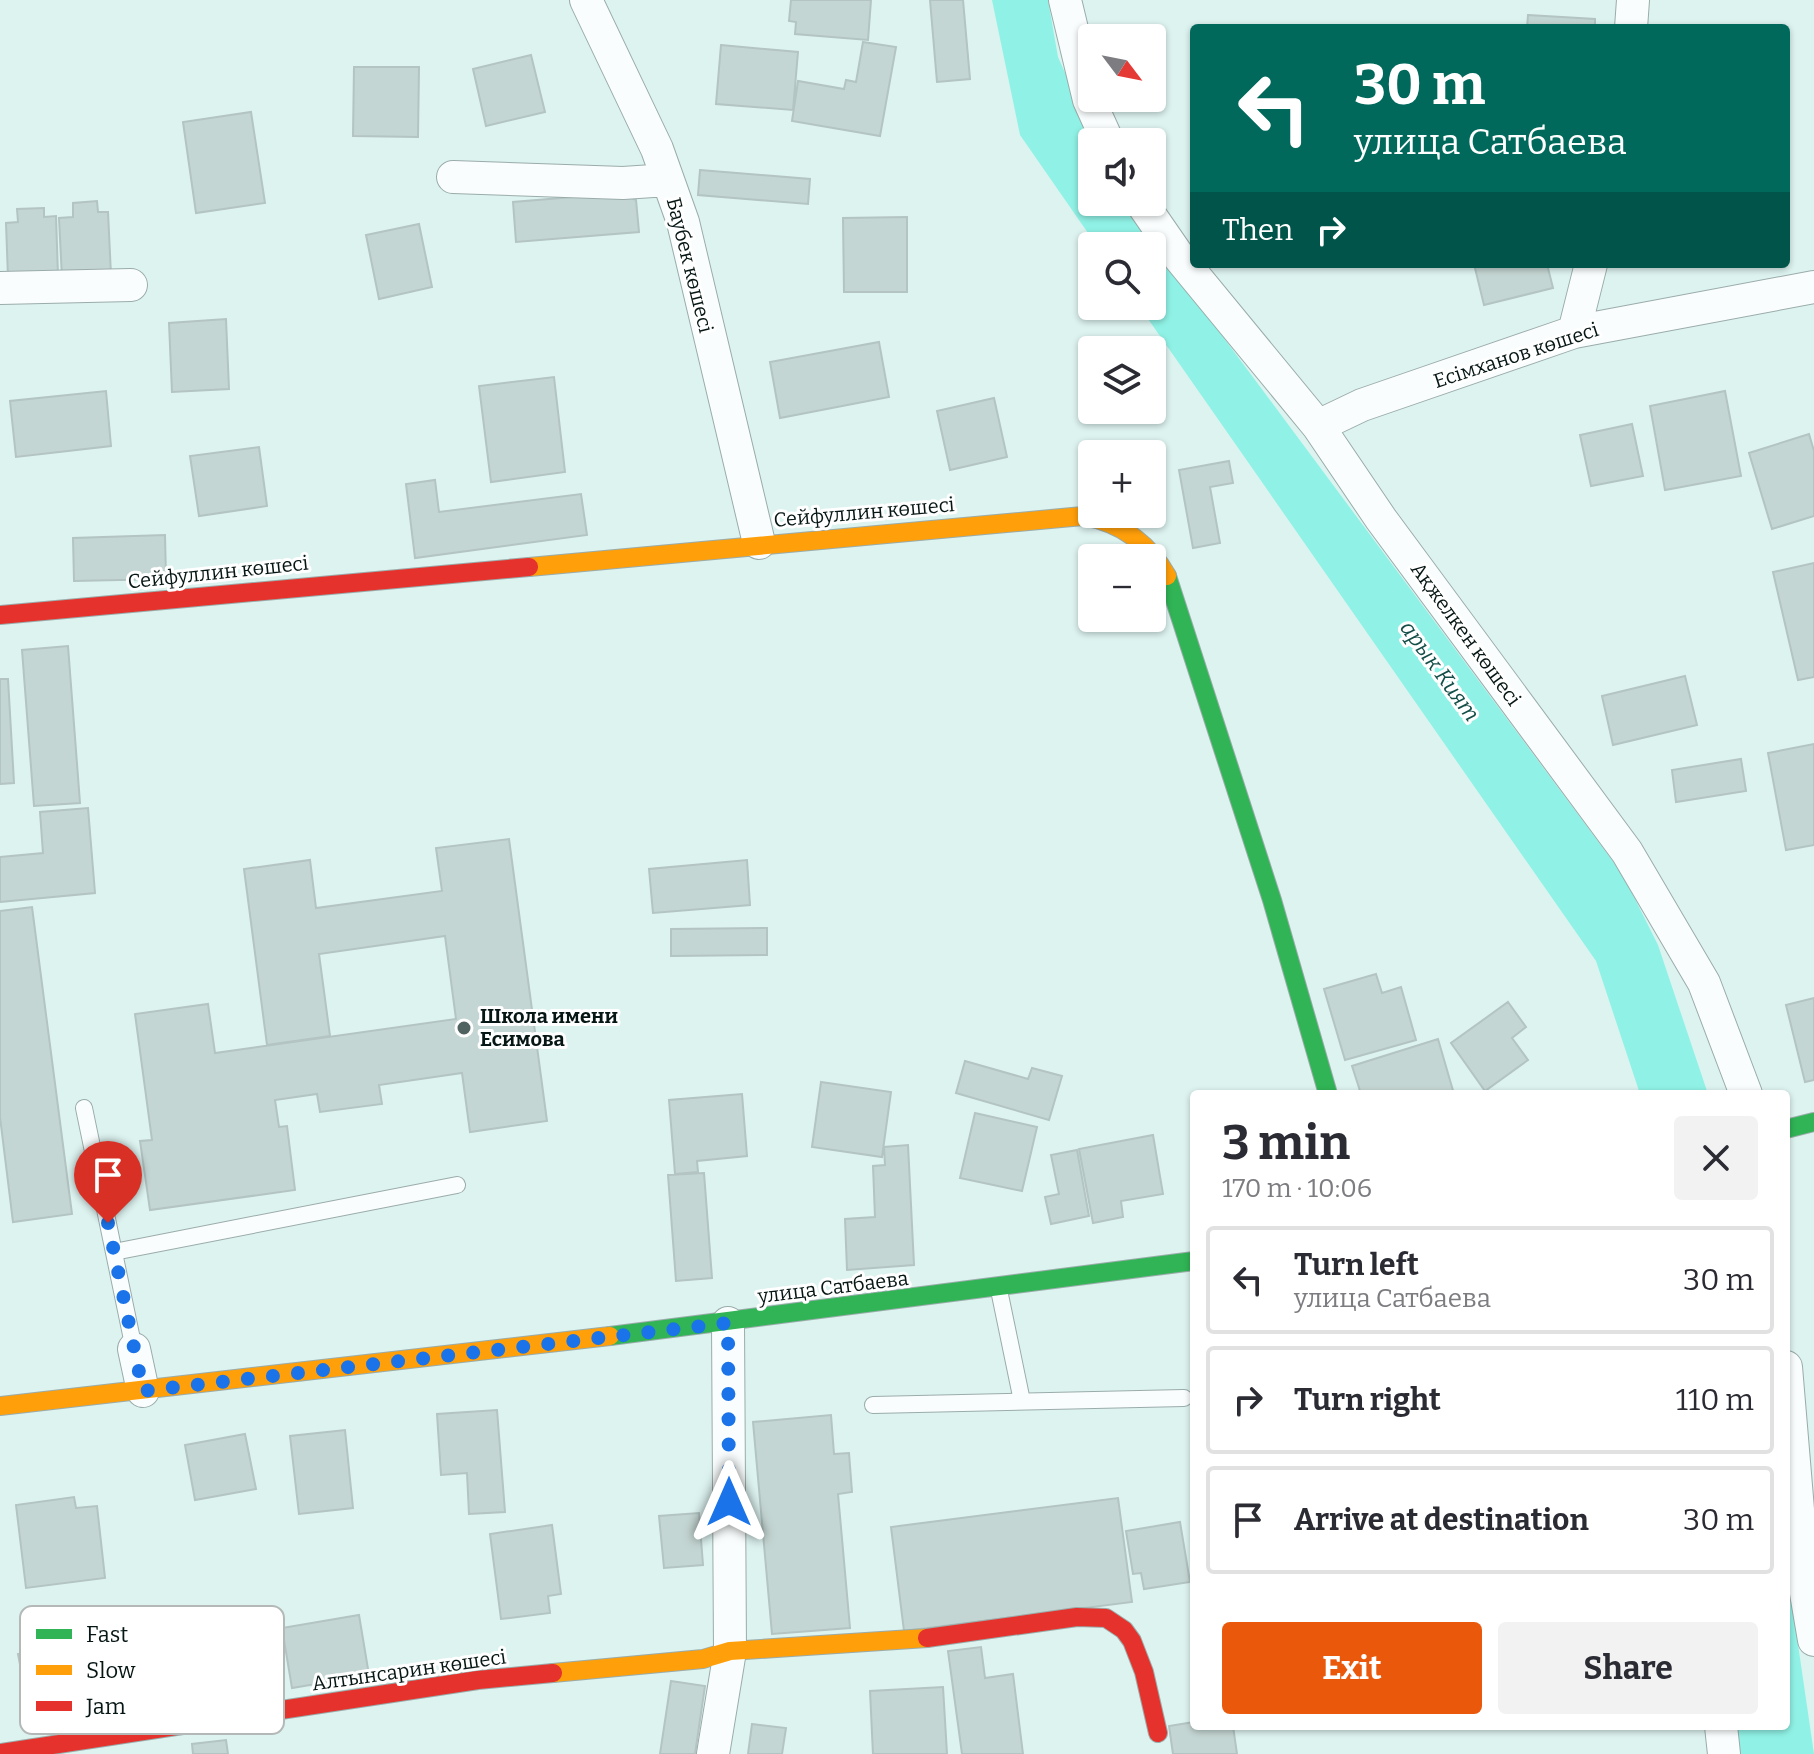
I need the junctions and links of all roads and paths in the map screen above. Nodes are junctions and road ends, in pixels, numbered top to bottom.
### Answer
1 (586, 0) edge
2 (1065, 0) edge
3 (1633, 0) edge
4 (1631, 24) edge
5 (1102, 128) edge
6 (453, 177) dead end
7 (668, 180) junction
8 (1151, 216) edge
9 (1590, 268) edge
10 (131, 285) dead end
11 (1814, 287) edge
12 (0, 288) edge
13 (1574, 332) junction
14 (1318, 426) junction
15 (759, 543) junction
16 (0, 615) edge
17 (1327, 1090) edge
18 (1744, 1090) edge
19 (84, 1108) dead end
20 (1814, 1122) edge
21 (1790, 1128) edge
22 (457, 1185) dead end
23 (114, 1252) junction
24 (1190, 1262) edge
25 (999, 1289) junction
26 (728, 1323) junction
27 (134, 1349) joint
28 (143, 1391) junction
29 (1184, 1398) dead end
30 (1022, 1401) junction
31 (873, 1405) dead end
32 (0, 1406) edge
33 (1790, 1415) edge
34 (1814, 1640) edge
35 (730, 1651) junction
36 (284, 1710) edge
37 (1721, 1730) edge
38 (1158, 1733) dead end
39 (124, 1734) edge
40 (0, 1753) edge
41 (713, 1754) edge
42 (1724, 1754) edge

1 - 7 street, Баубек көшесі
2 - 5 street
3 - 4 street
6 - 7 street
7 - 15 street, Баубек көшесі
8 - 14 street, Ақжелкен көшесі
9 - 13 street
10 - 12 street
11 - 13 street, Есімханов көшесі
13 - 14 street, Есімханов көшесі
14 - 18 street, Ақжелкен көшесі
15 - 16 street, Сейфуллин көшесі
15 - 17 street, Сейфуллин көшесі
19 - 23 lane
20 - 21 street
22 - 23 lane
23 - 27 lane
24 - 25 street, улица Сатбаева
25 - 26 street, улица Сатбаева
25 - 30 lane
26 - 28 street, улица Сатбаева
26 - 35 street
27 - 28 street
28 - 32 street, улица Сатбаева
29 - 30 lane
30 - 31 lane
33 - 34 street
35 - 36 street, Алтынсарин көшесі
35 - 38 street, Алтынсарин көшесі
35 - 41 street
37 - 42 street
39 - 40 street, Алтынсарин көшесі

